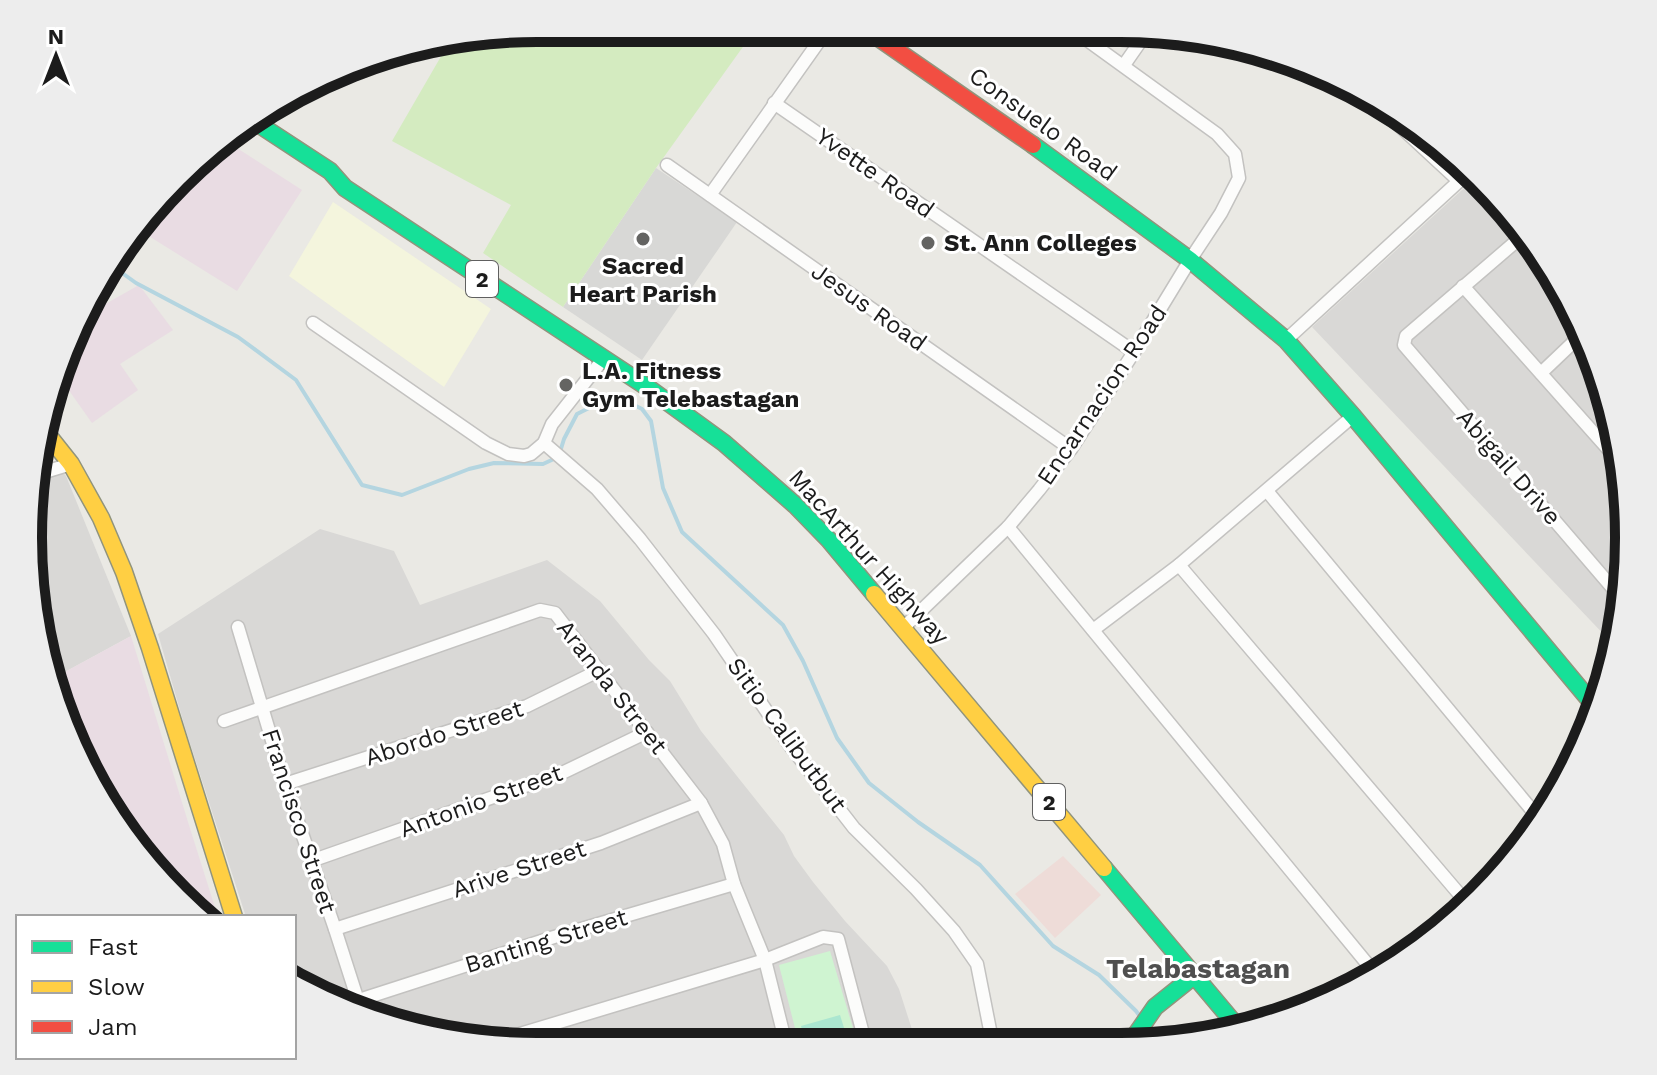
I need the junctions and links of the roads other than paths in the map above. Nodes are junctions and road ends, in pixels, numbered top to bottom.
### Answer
1 (818, 42) edge
2 (884, 42) edge
3 (1091, 42) edge
4 (1140, 43) edge
5 (1124, 65) junction
6 (774, 103) junction
7 (262, 126) edge
8 (249, 135) edge
9 (1418, 142) edge
10 (667, 165) dead end
11 (1461, 179) edge
12 (1459, 181) junction
13 (345, 188) junction
14 (710, 195) junction
15 (1516, 241) edge
16 (1190, 260) junction
17 (1463, 286) junction
18 (313, 323) dead end
19 (1286, 340) junction
20 (1574, 341) edge
21 (1134, 352) junction
22 (604, 358) junction
23 (1541, 373) junction
24 (1353, 416) junction
25 (52, 440) edge
26 (547, 446) junction
27 (1606, 447) edge
28 (1071, 449) junction
29 (71, 464) junction
30 (46, 472) edge
31 (1267, 491) junction
32 (1008, 527) junction
33 (1179, 565) junction
34 (1612, 588) edge
35 (238, 627) dead end
36 (903, 628) junction
37 (1093, 630) junction
38 (598, 671) junction
39 (1588, 699) edge
40 (262, 708) junction
41 (224, 721) dead end
42 (647, 732) junction
43 (285, 784) junction
44 (701, 803) junction
45 (1532, 811) edge
46 (311, 861) junction
47 (734, 884) junction
48 (1461, 896) edge
49 (233, 915) edge
50 (335, 929) junction
51 (765, 960) junction
52 (1369, 966) edge
53 (1195, 975) junction
54 (357, 999) edge
55 (369, 1004) edge
56 (1231, 1020) edge
57 (1137, 1032) edge
58 (524, 1033) edge
59 (783, 1033) edge
60 (863, 1033) edge
61 (991, 1033) edge

1 - 6 street
2 - 16 main road, Consuelo Road
3 - 5 street
4 - 5 street
5 - 16 street, Encarnacion Road
6 - 14 street
6 - 21 street, Yvette Road
7 - 13 main road, MacArthur Highway / 2
8 - 13 main road, MacArthur Highway / 2
9 - 12 street
10 - 14 street, Jesus Road
11 - 12 street
12 - 19 street
13 - 22 main road, MacArthur Highway / 2
14 - 28 street, Jesus Road
15 - 17 street
16 - 19 main road, Consuelo Road
16 - 21 street, Encarnacion Road
17 - 23 street
17 - 34 street, Abigail Drive
18 - 26 street
19 - 24 main road, Consuelo Road
20 - 23 street
21 - 28 street, Encarnacion Road
22 - 26 street
22 - 36 main road, MacArthur Highway / 2
23 - 27 street
24 - 31 street
24 - 39 main road, Consuelo Road
25 - 29 main road
26 - 61 street, Sitio Calibutbut
28 - 32 street, Encarnacion Road
29 - 30 street
29 - 49 main road
31 - 33 street
31 - 45 street
32 - 36 street, Encarnacion Road
32 - 37 street
33 - 37 street
33 - 48 street
35 - 40 street, Francisco Street
36 - 53 main road, MacArthur Highway / 2
37 - 52 street
38 - 40 street, Aranda Street
38 - 42 street, Aranda Street
38 - 43 street, Abordo Street
40 - 41 street, Aranda Street
40 - 43 street, Francisco Street
42 - 44 street, Aranda Street
42 - 46 street, Antonio Street
43 - 46 street, Francisco Street
44 - 47 street, Aranda Street
44 - 50 street, Arive Street
46 - 50 street, Francisco Street
47 - 51 street, Aranda Street
47 - 55 street, Banting Street
50 - 54 street, Francisco Street
51 - 58 street
51 - 59 street, Aranda Street
51 - 60 street
53 - 56 main road, MacArthur Highway / 2
53 - 57 main road

